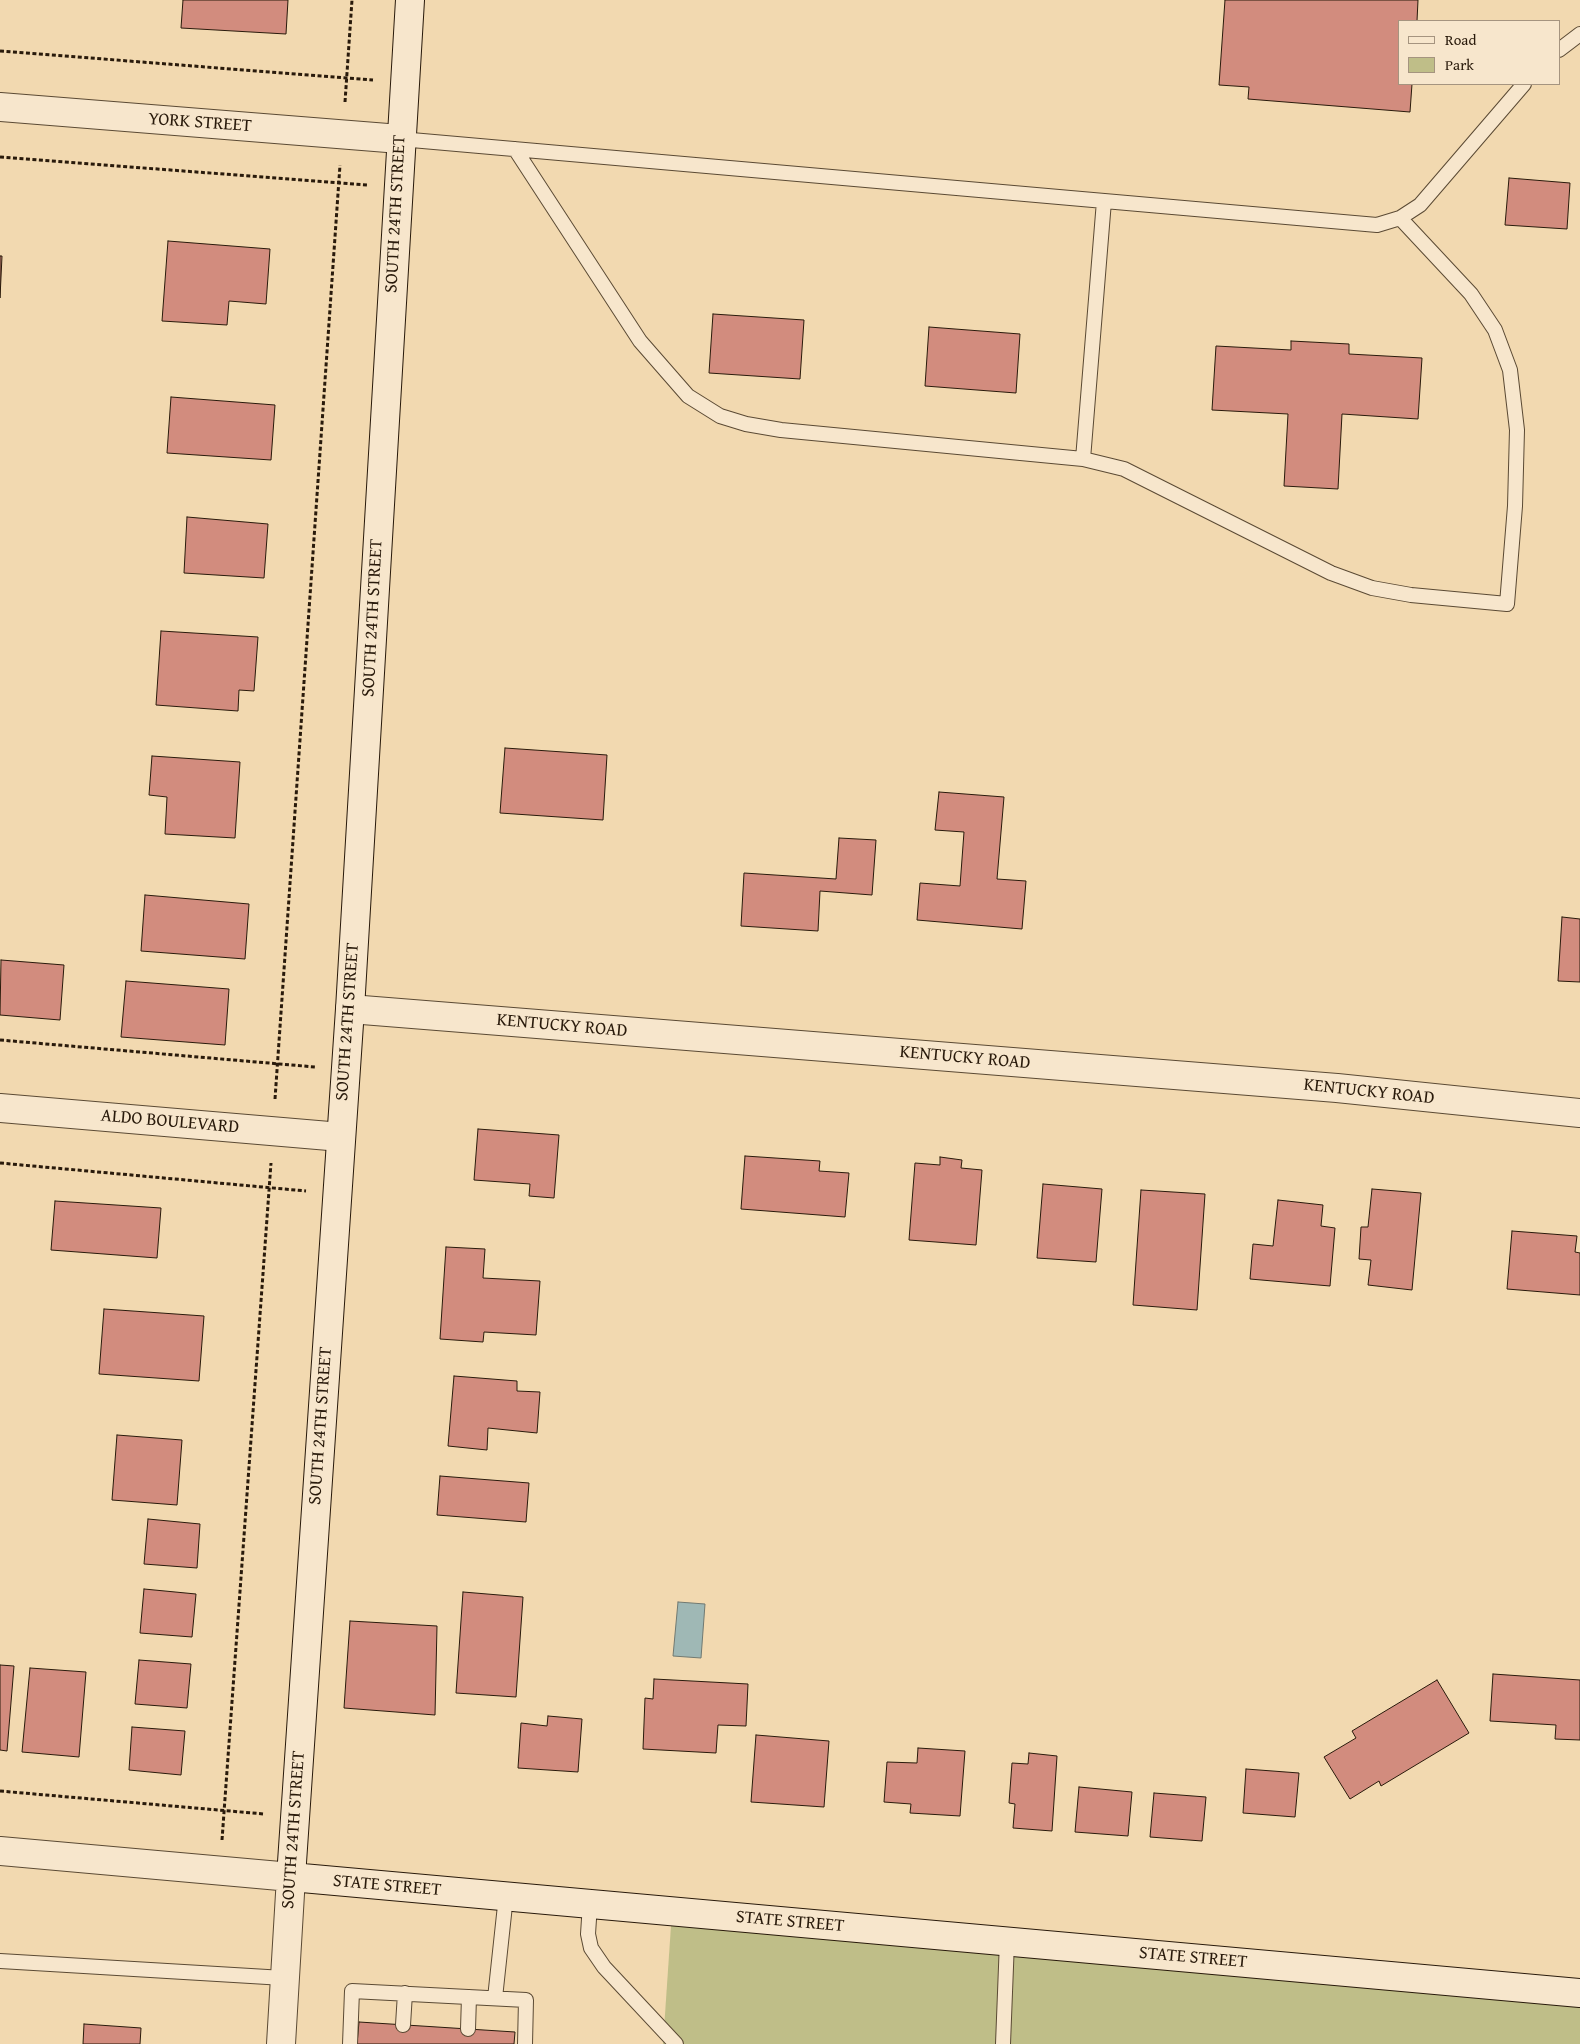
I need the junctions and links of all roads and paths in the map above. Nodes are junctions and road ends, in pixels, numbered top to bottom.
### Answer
1 (352, 0) edge
2 (410, 0) edge
3 (1580, 34) edge
4 (1560, 49) edge
5 (0, 51) edge
6 (346, 78) junction
7 (404, 82) junction
8 (1523, 85) edge
9 (0, 107) edge
10 (342, 134) junction
11 (400, 138) junction
12 (514, 149) junction
13 (0, 157) edge
14 (339, 183) junction
15 (398, 188) junction
16 (1104, 201) junction
17 (1400, 218) junction
18 (1083, 459) junction
19 (350, 1009) junction
20 (0, 1040) edge
21 (278, 1064) junction
22 (346, 1070) junction
23 (0, 1108) edge
24 (1580, 1113) edge
25 (273, 1131) junction
26 (341, 1137) junction
27 (0, 1163) edge
28 (269, 1187) junction
29 (337, 1193) junction
30 (0, 1791) edge
31 (224, 1811) junction
32 (294, 1817) junction
33 (0, 1851) edge
34 (291, 1877) junction
35 (506, 1896) junction
36 (590, 1904) junction
37 (1007, 1942) junction
38 (0, 1961) edge
39 (284, 1978) junction
40 (405, 1993) junction
41 (1580, 1994) edge
42 (469, 1997) junction
43 (495, 1998) junction
44 (403, 2025) dead end
45 (468, 2029) dead end
46 (281, 2044) edge
47 (350, 2044) edge
48 (525, 2044) edge
49 (676, 2044) edge
50 (1003, 2044) edge

1 - 6 path
2 - 7 main road, SOUTH 24TH STREET
3 - 4 lane
5 - 6 path
6 - 7 path
6 - 10 path
7 - 11 main road, SOUTH 24TH STREET
8 - 17 lane
9 - 10 main road, YORK STREET
10 - 11 main road, YORK STREET
10 - 14 path
11 - 12 lane
11 - 15 main road, SOUTH 24TH STREET
12 - 16 lane
12 - 18 lane
13 - 14 path
14 - 15 path
14 - 21 path
15 - 19 main road, SOUTH 24TH STREET
16 - 17 lane
16 - 18 lane
17 - 18 lane
19 - 22 main road, SOUTH 24TH STREET
19 - 24 main road, KENTUCKY ROAD
20 - 21 path
21 - 22 path
21 - 25 path
22 - 26 main road, SOUTH 24TH STREET
23 - 25 main road, ALDO BOULEVARD
25 - 26 main road, ALDO BOULEVARD
25 - 28 path
26 - 29 main road, SOUTH 24TH STREET
27 - 28 path
28 - 29 path
28 - 31 path
29 - 32 main road, SOUTH 24TH STREET
30 - 31 path
31 - 32 path
32 - 34 main road, SOUTH 24TH STREET
33 - 34 main road, STATE STREET
34 - 35 main road, STATE STREET
34 - 39 main road, SOUTH 24TH STREET
35 - 36 main road, STATE STREET
35 - 43 lane
36 - 37 main road, STATE STREET
36 - 49 lane
37 - 41 main road, STATE STREET
37 - 50 lane
38 - 39 lane
39 - 46 main road, SOUTH 24TH STREET
40 - 42 lane
40 - 44 lane
40 - 47 lane
42 - 43 lane
42 - 45 lane
43 - 48 lane

